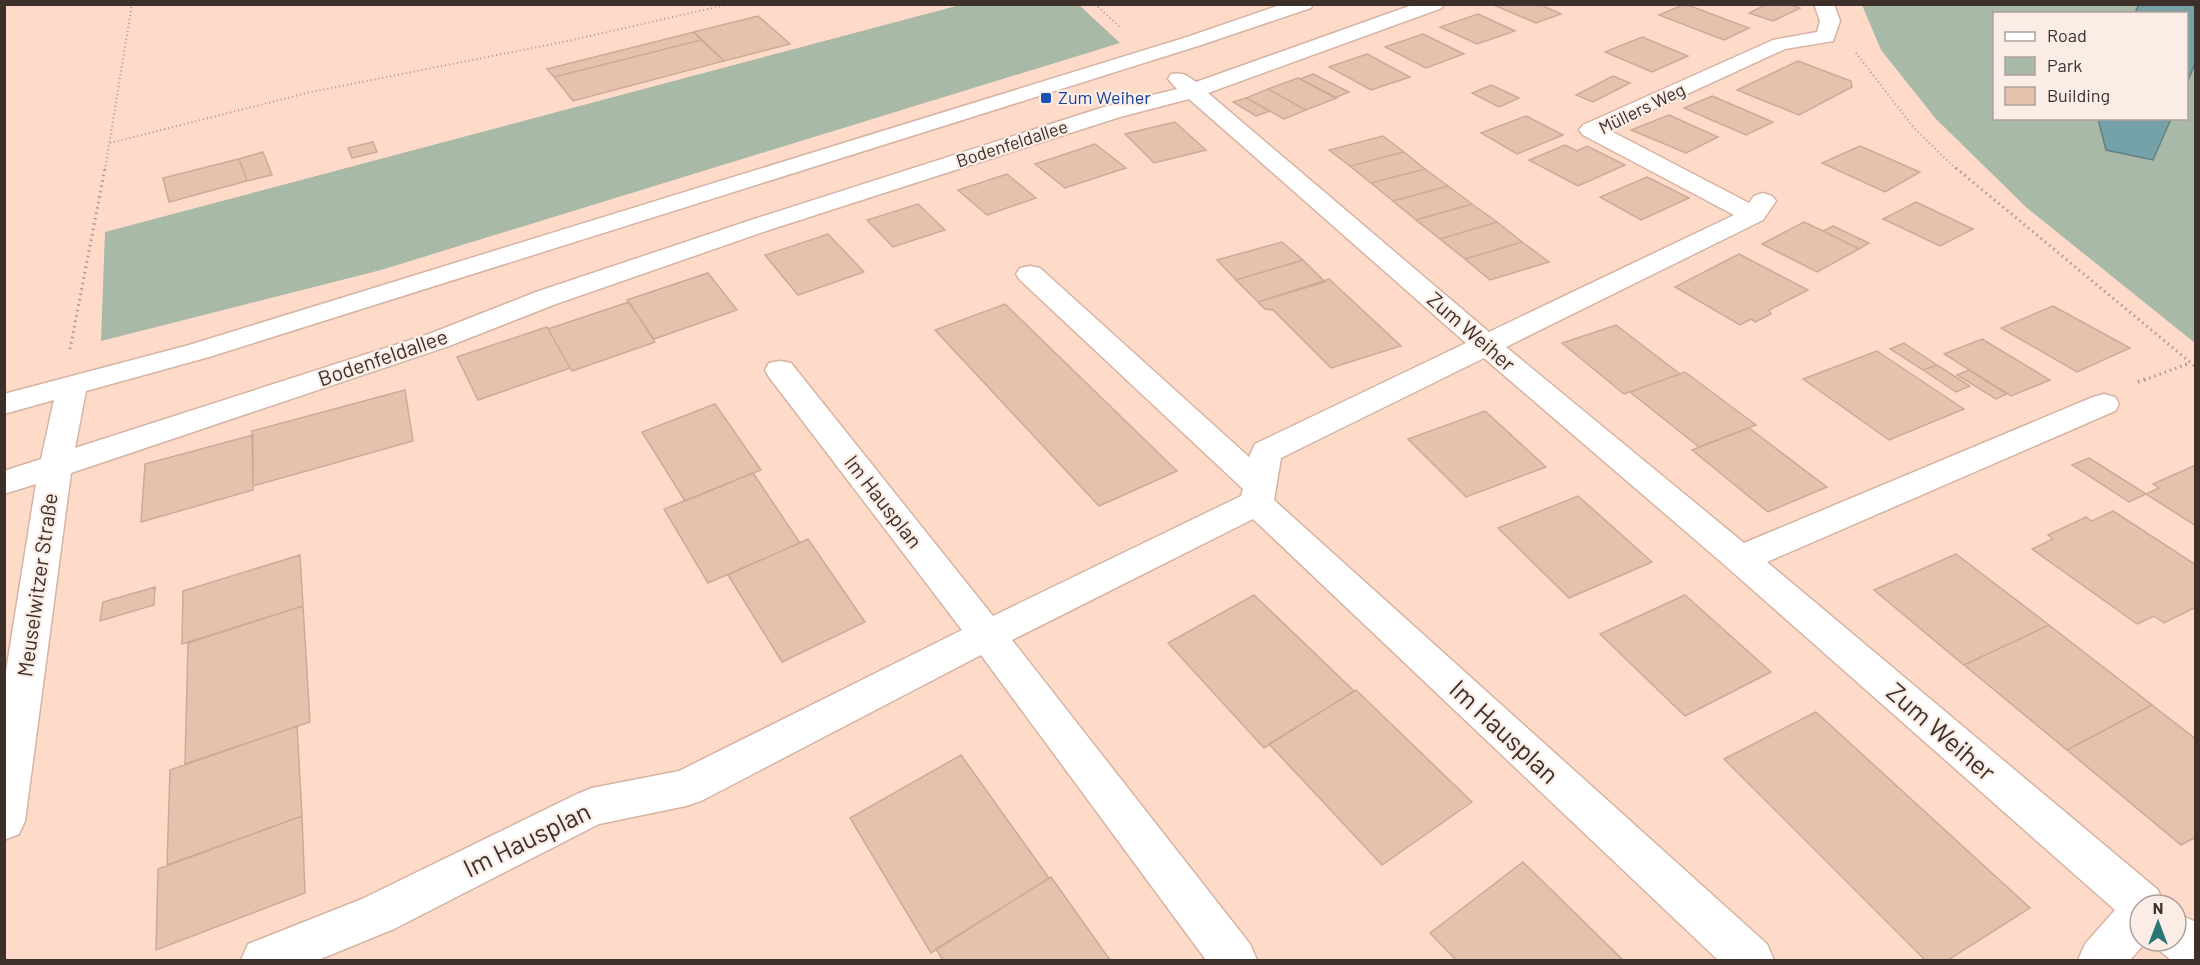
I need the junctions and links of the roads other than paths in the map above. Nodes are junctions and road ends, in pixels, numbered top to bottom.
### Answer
1 (1304, 4) edge
2 (1434, 4) edge
3 (1824, 4) edge
4 (1150, 55) junction
5 (1193, 91) junction
6 (723, 187) junction
7 (760, 225) junction
8 (1030, 274) dead end
9 (1485, 344) junction
10 (780, 370) dead end
11 (72, 387) junction
12 (4, 404) edge
13 (2104, 404) road end
14 (55, 468) junction
15 (4, 483) edge
16 (1258, 494) junction
17 (1740, 559) junction
18 (987, 635) junction
19 (4, 820) edge
20 (2128, 893) edge
21 (2128, 929) edge
22 (264, 960) edge
23 (1234, 960) edge
24 (1751, 960) edge
25 (2101, 960) edge

1 - 4 street
2 - 5 street, Bodenfeldallee
3 - 9 street, Müllers Weg
4 - 5 street, Zum Weiher
4 - 6 street
5 - 7 street, Bodenfeldallee
5 - 9 street, Zum Weiher
6 - 7 street
6 - 11 street
7 - 14 street, Bodenfeldallee
8 - 16 street, Im Hausplan
9 - 16 street
9 - 17 street, Zum Weiher
10 - 18 street, Im Hausplan
11 - 12 street
11 - 14 street, Meuselwitzer Straße
13 - 17 street
14 - 15 street, Bodenfeldallee
14 - 19 street, Meuselwitzer Straße
16 - 18 street, Im Hausplan
16 - 24 street, Im Hausplan
17 - 20 street, Zum Weiher
18 - 22 street, Im Hausplan
18 - 23 street, Im Hausplan
21 - 25 street

